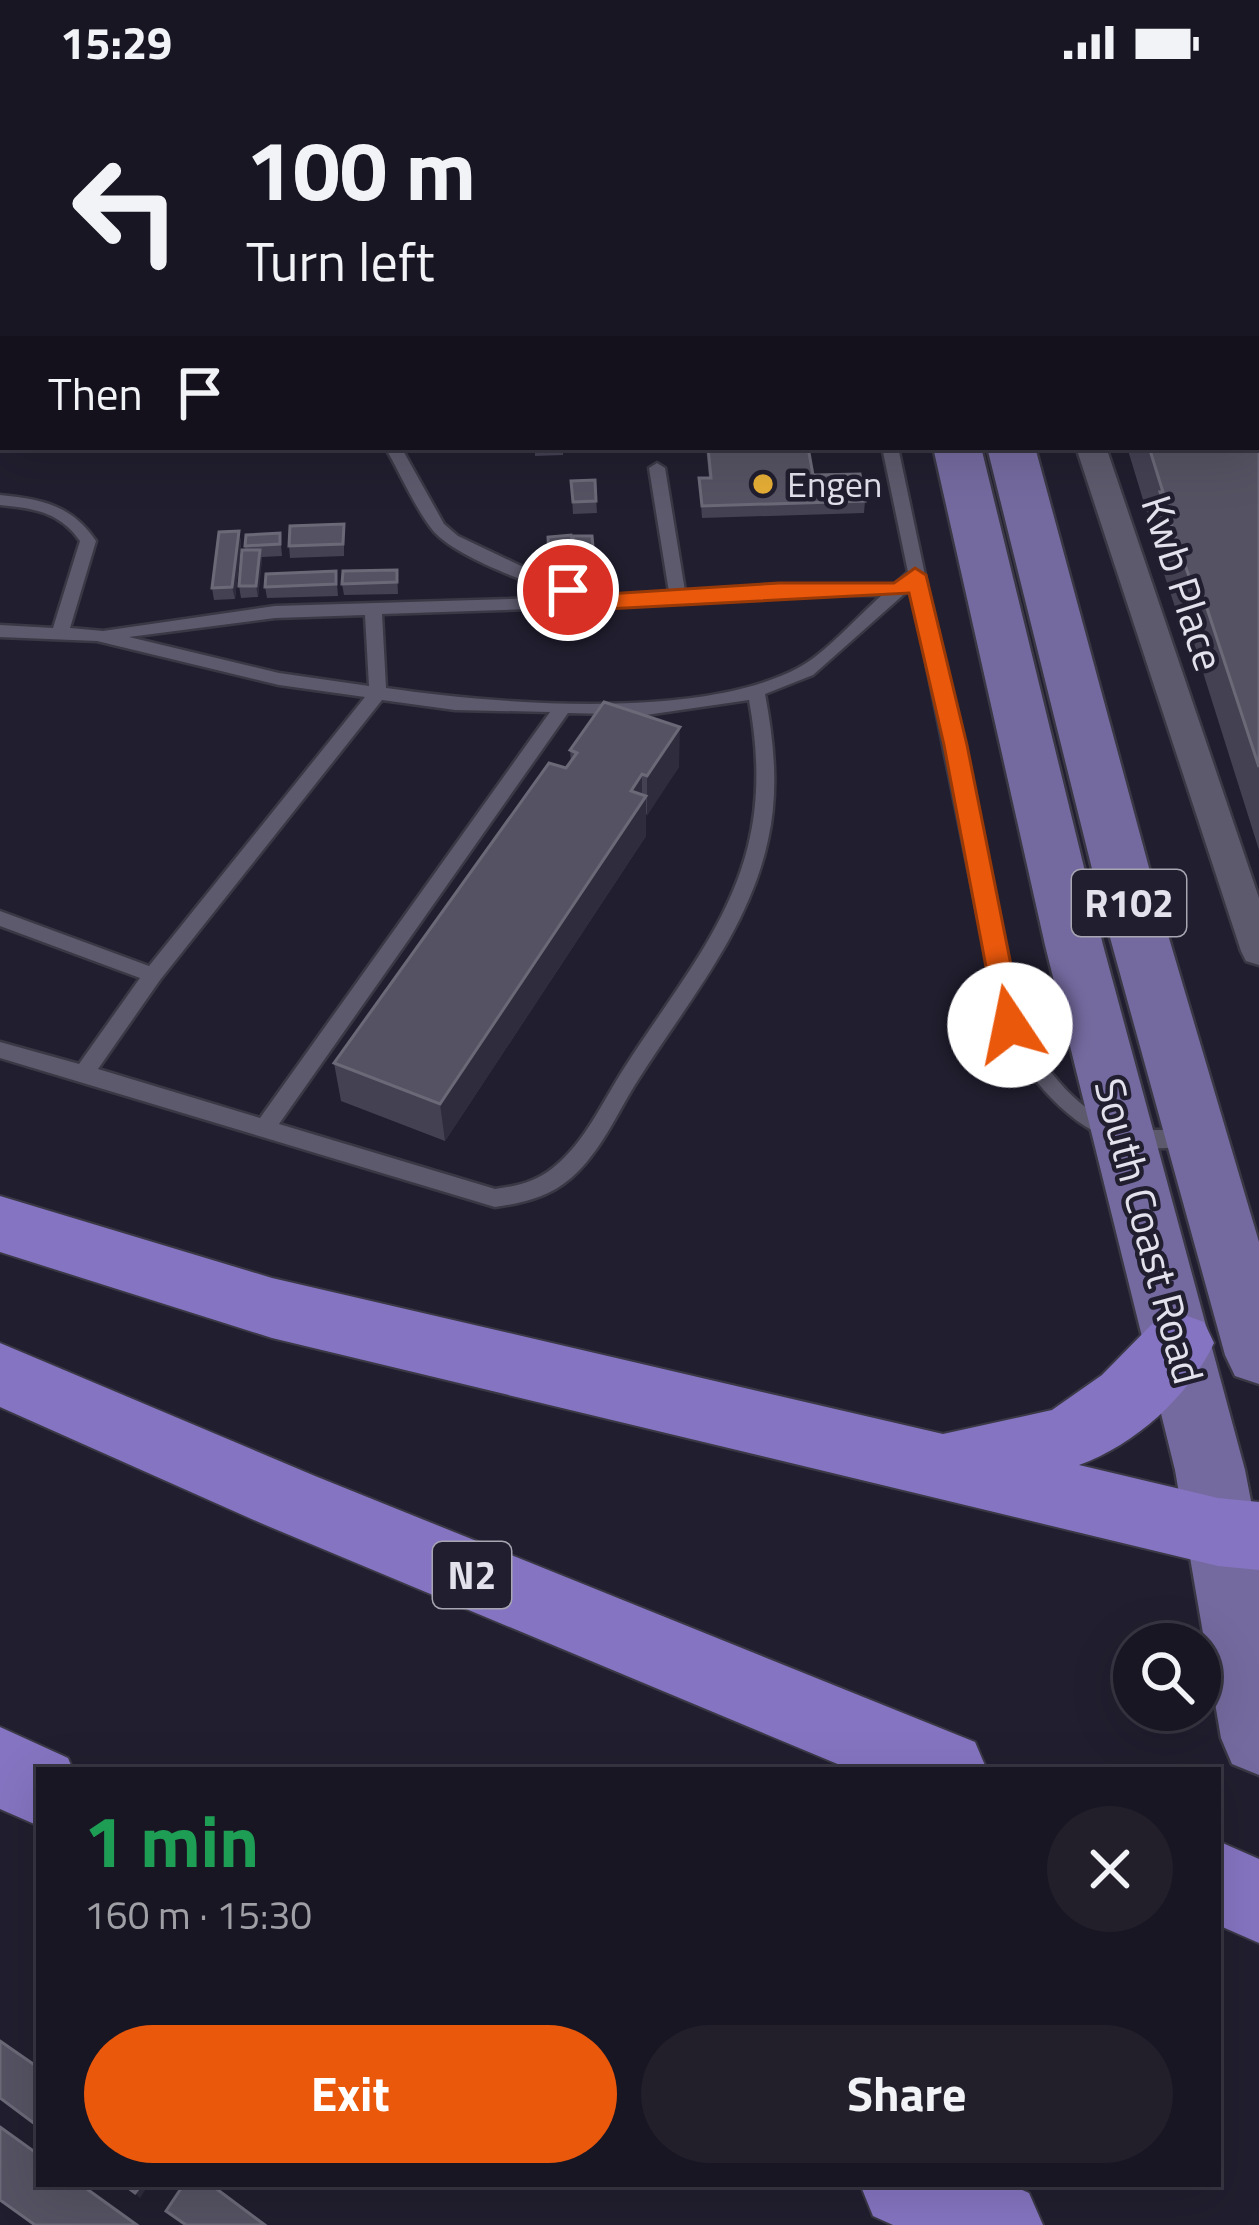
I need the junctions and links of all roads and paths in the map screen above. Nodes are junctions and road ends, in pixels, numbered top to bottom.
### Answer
1 (395, 450) edge
2 (891, 450) edge
3 (958, 450) edge
4 (1012, 450) edge
5 (1092, 450) edge
6 (657, 468) dead end
7 (0, 500) edge
8 (915, 575) junction
9 (899, 590) junction
10 (678, 597) junction
11 (606, 602) junction
12 (373, 609) junction
13 (0, 632) edge
14 (60, 634) junction
15 (97, 635) junction
16 (756, 691) junction
17 (378, 693) junction
18 (563, 707) junction
19 (0, 918) edge
20 (1259, 951) edge
21 (153, 975) junction
22 (0, 1050) edge
23 (84, 1073) junction
24 (263, 1130) junction
25 (1124, 1135) junction
26 (1196, 1138) junction
27 (0, 1224) edge
28 (1241, 1226) edge
29 (1179, 1343) junction
30 (1259, 1355) edge
31 (0, 1373) edge
32 (931, 1464) junction
33 (1239, 1534) edge
34 (1259, 1738) edge
35 (0, 1767) edge
36 (940, 1767) edge
37 (36, 1785) edge
38 (1221, 1884) edge
39 (1259, 1900) edge
40 (912, 2187) edge
41 (997, 2225) edge

1 - 11 lane
2 - 8 lane
3 - 25 main road, South Coast Road / R102
4 - 26 main road, South Coast Road / R102
5 - 20 street, Kwb Place
6 - 10 lane
7 - 14 lane
8 - 9 lane
8 - 25 lane
9 - 10 lane
9 - 16 lane
10 - 11 lane
11 - 12 lane
12 - 15 lane
12 - 17 lane
13 - 14 lane
14 - 15 lane
15 - 17 lane
16 - 18 lane
16 - 24 lane
17 - 18 lane
17 - 21 lane
18 - 24 lane
19 - 21 lane
21 - 23 lane
22 - 23 lane
23 - 24 lane
25 - 26 lane
25 - 29 main road, South Coast Road / R102
26 - 28 main road, South Coast Road / R102
27 - 32 highway
28 - 30 main road, South Coast Road / R102
29 - 32 highway
29 - 33 main road, South Coast Road / R102
31 - 36 highway, N2
32 - 33 highway
33 - 34 main road, South Coast Road / R102
35 - 37 highway
38 - 39 highway
40 - 41 highway

